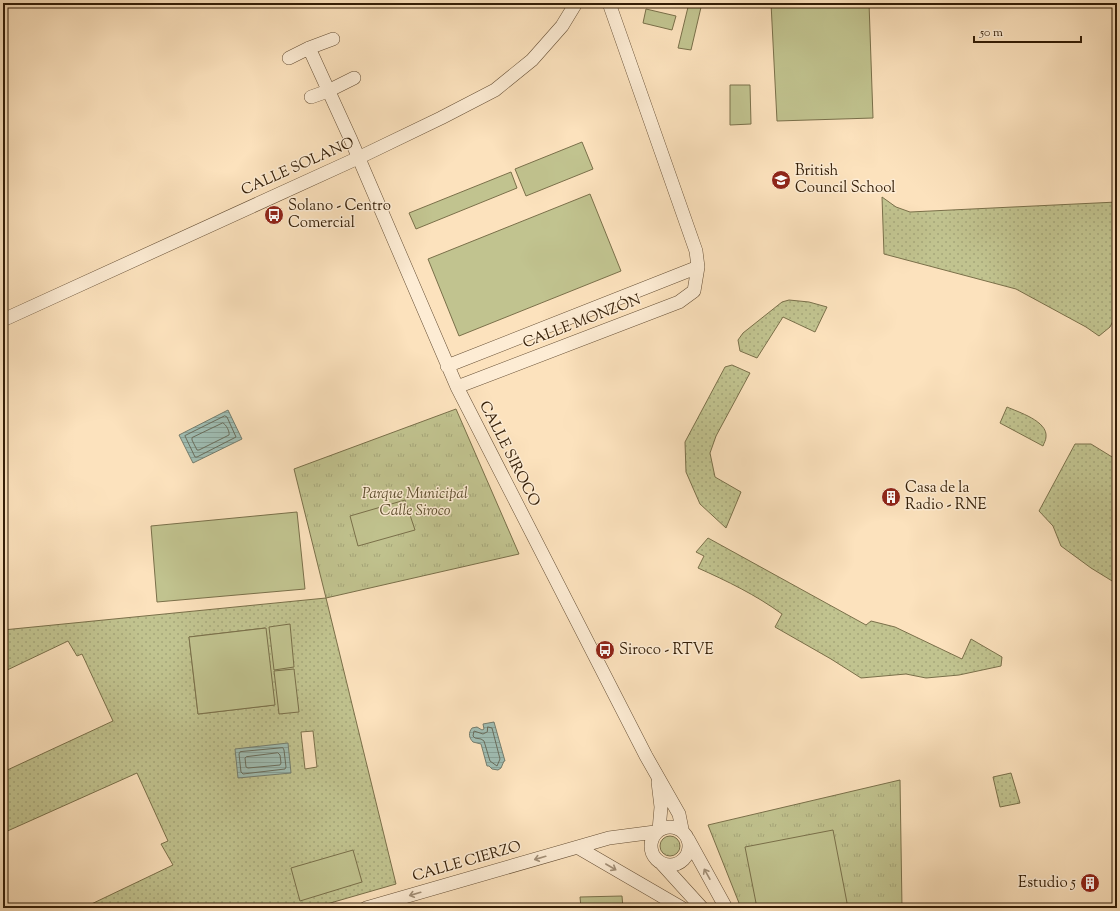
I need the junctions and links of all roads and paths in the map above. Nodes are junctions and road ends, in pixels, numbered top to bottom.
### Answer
1 (576, 3) edge
2 (609, 3) edge
3 (333, 38) dead end
4 (309, 48) junction
5 (289, 58) dead end
6 (354, 78) dead end
7 (328, 91) junction
8 (311, 97) dead end
9 (358, 158) junction
10 (698, 267) junction
11 (3, 320) edge
12 (448, 366) junction
13 (457, 387) junction
14 (656, 774) junction
15 (657, 831) junction
16 (685, 834) junction
17 (577, 847) junction
18 (662, 864) junction
19 (366, 908) edge
20 (682, 908) edge
21 (702, 908) edge
22 (726, 908) edge

1 - 9 street, CALLE SOLANO
2 - 10 street, CALLE MONZÓN
3 - 4 street
4 - 5 street
4 - 7 street, CALLE SIROCO
6 - 7 street
7 - 8 street
7 - 9 street, CALLE SIROCO
9 - 11 street, CALLE SOLANO
9 - 12 street, CALLE SIROCO
10 - 12 street, CALLE MONZÓN
10 - 13 street, CALLE MONZÓN
12 - 13 street, CALLE SIROCO
13 - 14 street, CALLE SIROCO
14 - 15 street, CALLE SIROCO
14 - 16 street, CALLE SIROCO
15 - 16 street
15 - 17 street, CALLE CIERZO
15 - 18 street
16 - 18 street
22 -> 16 street, CALLE SIROCO
17 -> 19 street, CALLE CIERZO
17 -> 20 street
18 - 21 street

